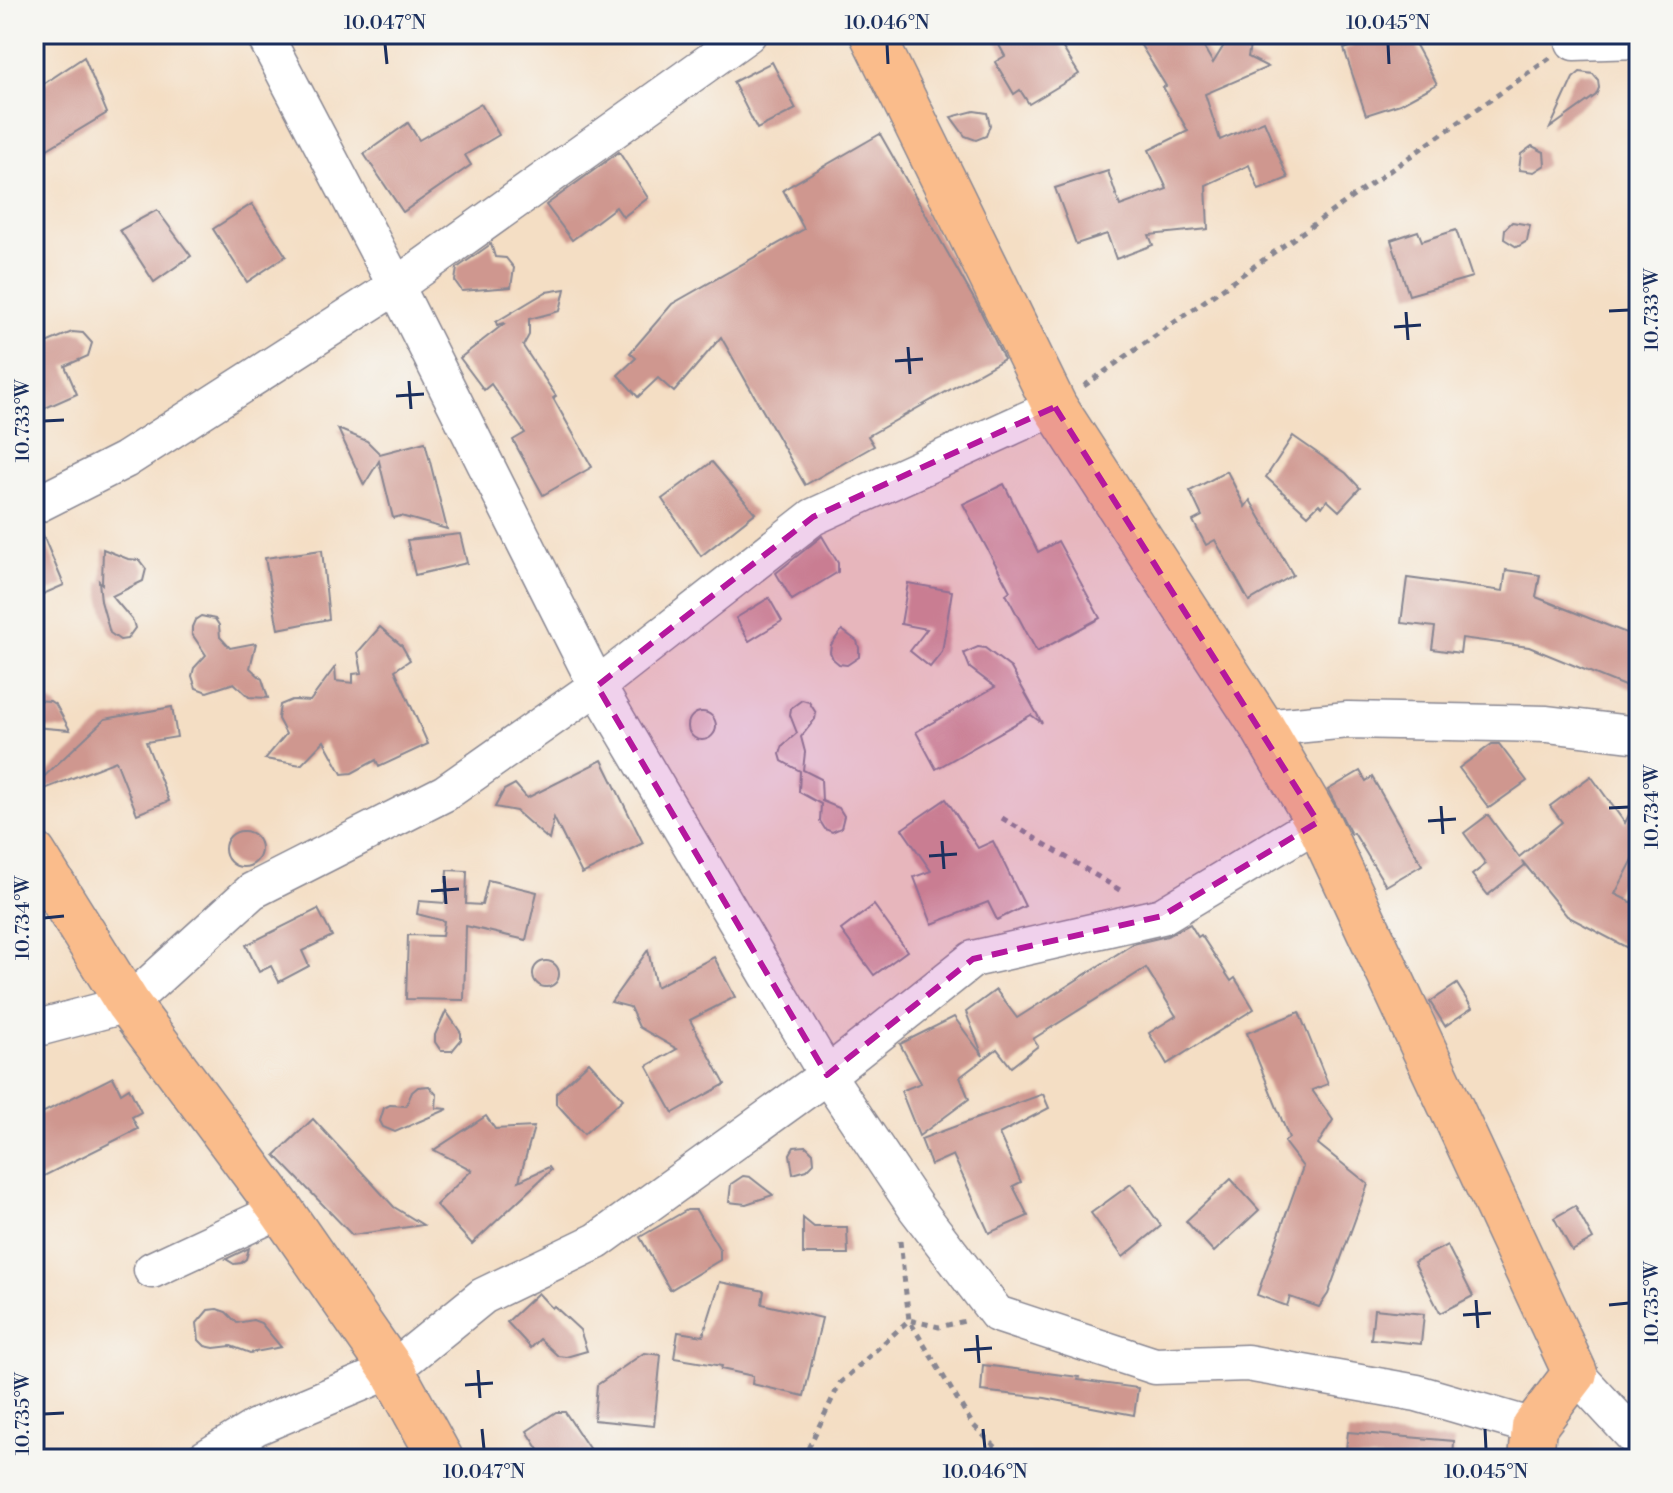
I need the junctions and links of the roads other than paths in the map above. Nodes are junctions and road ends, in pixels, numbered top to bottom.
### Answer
1 (264, 34) edge
2 (748, 34) edge
3 (872, 34) edge
4 (1572, 39) edge
5 (1639, 40) edge
6 (396, 286) junction
7 (1055, 407) junction
8 (34, 506) edge
9 (597, 686) junction
10 (1263, 728) junction
11 (1639, 735) edge
12 (1318, 822) junction
13 (34, 854) edge
14 (128, 1004) junction
15 (34, 1029) edge
16 (827, 1075) junction
17 (281, 1210) junction
18 (152, 1270) dead end
19 (392, 1370) junction
20 (1575, 1373) junction
21 (1639, 1442) edge
22 (1532, 1443) edge
23 (204, 1459) edge
24 (441, 1459) edge

1 - 6 street
2 - 6 street
3 - 7 main road
4 - 5 street
6 - 8 street
6 - 9 street
7 - 9 street
7 - 10 main road
9 - 14 street
9 - 16 street
10 - 11 street
10 - 12 main road
12 - 16 street
12 - 20 main road
13 - 14 main road
14 - 15 street
14 - 17 main road
16 - 19 street
16 - 22 street
17 - 18 street
17 - 19 main road
19 - 23 street
19 - 24 main road
20 - 21 street
20 - 22 main road

